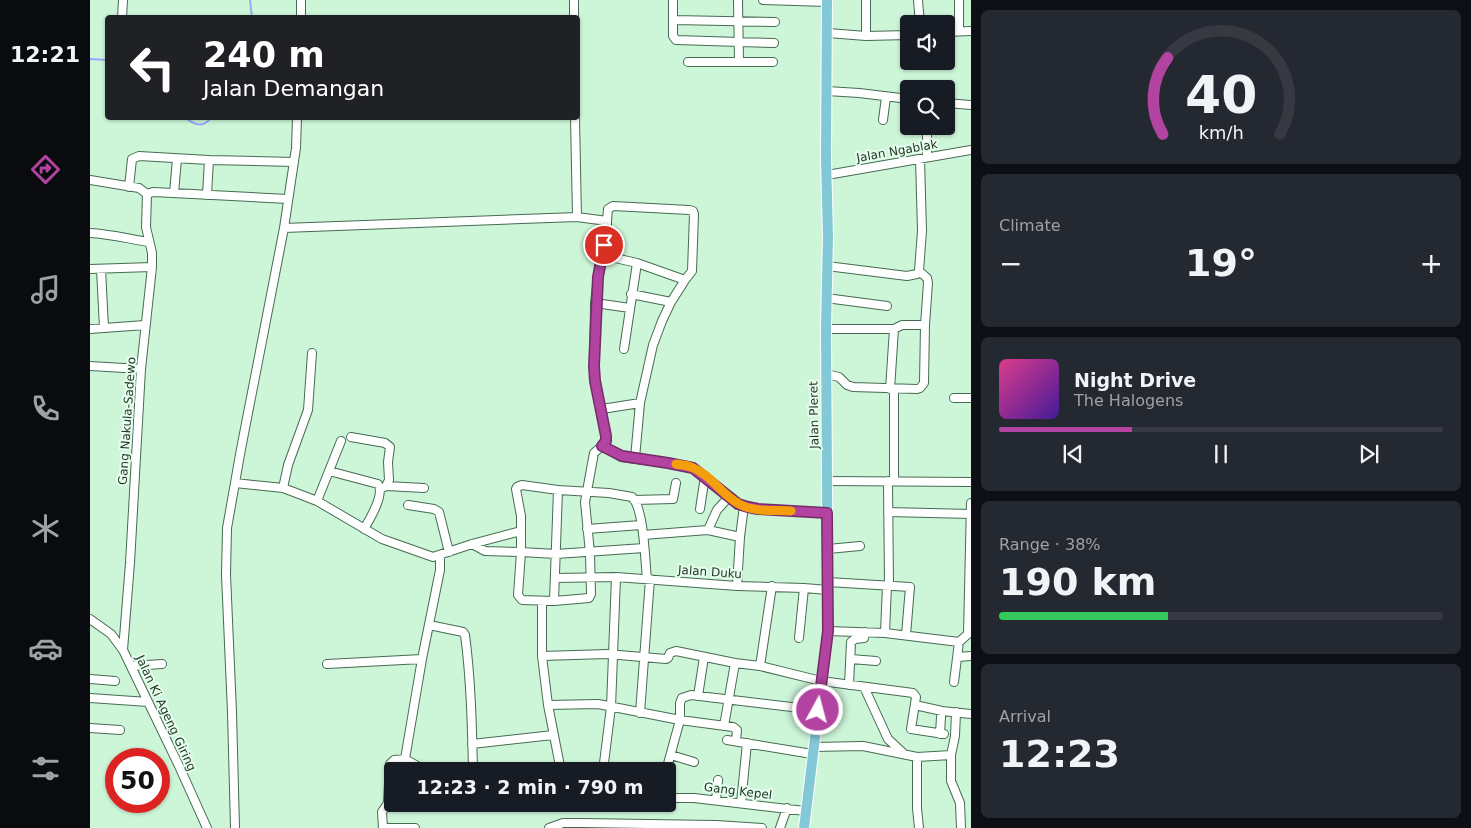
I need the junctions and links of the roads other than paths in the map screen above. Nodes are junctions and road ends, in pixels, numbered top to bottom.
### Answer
1 (122, 0) edge
2 (301, 0) edge
3 (574, 0) edge
4 (673, 0) edge
5 (738, 0) edge
6 (763, 0) edge
7 (866, 0) edge
8 (918, 0) edge
9 (959, 0) edge
10 (827, 1) edge
11 (122, 15) edge
12 (301, 15) edge
13 (574, 15) edge
14 (919, 15) edge
15 (673, 20) junction
16 (738, 22) junction
17 (775, 22) dead end
18 (955, 31) edge
19 (959, 31) junction
20 (971, 31) edge
21 (831, 33) junction
22 (900, 35) edge
23 (866, 36) junction
24 (739, 42) junction
25 (774, 43) dead end
26 (688, 62) dead end
27 (739, 62) junction
28 (773, 62) dead end
29 (829, 91) junction
30 (886, 97) junction
31 (900, 99) edge
32 (955, 104) edge
33 (971, 105) edge
34 (297, 120) edge
35 (575, 120) edge
36 (883, 120) dead end
37 (926, 135) edge
38 (971, 150) edge
39 (924, 158) junction
40 (177, 159) junction
41 (209, 160) junction
42 (294, 162) junction
43 (827, 175) junction
44 (90, 180) edge
45 (129, 187) junction
46 (174, 193) junction
47 (147, 194) junction
48 (207, 195) junction
49 (288, 199) junction
50 (577, 217) junction
51 (607, 221) junction
52 (284, 228) junction
53 (90, 233) edge
54 (149, 242) junction
55 (602, 256) junction
56 (637, 263) junction
57 (827, 266) junction
58 (152, 267) junction
59 (90, 268) edge
60 (101, 269) junction
61 (919, 271) junction
62 (685, 280) junction
63 (631, 294) junction
64 (826, 298) junction
65 (671, 302) junction
66 (596, 304) junction
67 (887, 306) dead end
68 (630, 308) junction
69 (145, 325) junction
70 (925, 325) junction
71 (90, 328) edge
72 (104, 328) junction
73 (894, 329) junction
74 (826, 330) junction
75 (624, 349) dead end
76 (312, 353) dead end
77 (90, 366) edge
78 (141, 369) junction
79 (826, 374) junction
80 (892, 389) junction
81 (954, 398) dead end
82 (971, 398) edge
83 (640, 403) junction
84 (602, 409) junction
85 (350, 438) dead end
86 (341, 441) dead end
87 (602, 446) junction
88 (635, 458) junction
89 (329, 471) junction
90 (705, 476) junction
91 (827, 481) junction
92 (891, 481) junction
93 (971, 482) edge
94 (235, 483) junction
95 (676, 483) dead end
96 (383, 487) junction
97 (283, 488) junction
98 (424, 488) dead end
99 (558, 490) junction
100 (586, 492) junction
101 (729, 497) junction
102 (634, 500) junction
103 (317, 501) junction
104 (971, 503) edge
105 (408, 505) dead end
106 (744, 506) junction
107 (700, 509) dead end
108 (888, 512) junction
109 (827, 513) junction
110 (971, 514) edge
111 (641, 525) junction
112 (364, 529) junction
113 (587, 529) junction
114 (708, 530) junction
115 (521, 531) junction
116 (643, 534) junction
117 (740, 537) junction
118 (472, 544) junction
119 (860, 546) dead end
120 (644, 548) junction
121 (828, 548) junction
122 (449, 552) junction
123 (521, 552) junction
124 (590, 553) junction
125 (556, 554) junction
126 (440, 556) junction
127 (591, 577) junction
128 (616, 577) junction
129 (555, 578) junction
130 (970, 578) edge
131 (648, 579) junction
132 (888, 585) junction
133 (737, 586) junction
134 (772, 586) junction
135 (828, 586) junction
136 (804, 588) junction
137 (542, 601) junction
138 (554, 601) junction
139 (90, 619) edge
140 (429, 625) junction
141 (828, 631) junction
142 (865, 632) junction
143 (885, 633) junction
144 (906, 635) junction
145 (799, 638) dead end
146 (959, 642) junction
147 (123, 650) junction
148 (613, 655) junction
149 (542, 656) junction
150 (971, 656) edge
151 (704, 657) junction
152 (958, 657) junction
153 (644, 658) junction
154 (422, 659) junction
155 (850, 659) junction
156 (876, 660) dead end
157 (734, 663) junction
158 (162, 664) dead end
159 (327, 664) dead end
160 (132, 666) junction
161 (760, 666) junction
162 (90, 679) edge
163 (821, 680) junction
164 (116, 681) dead end
165 (954, 682) dead end
166 (849, 685) junction
167 (864, 687) junction
168 (698, 696) junction
169 (90, 698) edge
170 (728, 699) junction
171 (148, 702) junction
172 (915, 705) junction
173 (548, 706) junction
174 (611, 707) junction
175 (818, 710) junction
176 (956, 712) junction
177 (640, 714) junction
178 (971, 714) edge
179 (941, 717) dead end
180 (680, 720) junction
181 (724, 726) junction
182 (90, 728) edge
183 (120, 730) dead end
184 (553, 735) junction
185 (727, 740) dead end
186 (736, 741) junction
187 (747, 743) junction
188 (472, 744) junction
189 (812, 750) junction
190 (671, 755) junction
191 (906, 755) junction
192 (951, 755) junction
193 (917, 757) junction
194 (405, 759) junction
195 (410, 762) edge
196 (473, 762) edge
197 (559, 762) edge
198 (604, 762) edge
199 (669, 762) edge
200 (694, 762) dead end
201 (718, 780) dead end
202 (676, 798) edge
203 (716, 800) junction
204 (740, 803) junction
205 (787, 808) junction
206 (805, 811) junction
207 (582, 825) edge
208 (618, 826) edge
209 (207, 828) edge
210 (235, 828) edge
211 (383, 828) edge
212 (415, 828) edge
213 (549, 828) edge
214 (762, 828) edge
215 (780, 828) edge
216 (804, 828) edge
217 (919, 828) edge
218 (961, 828) edge

1 - 11 street
2 - 12 street
3 - 13 street
4 - 15 street
5 - 16 street
6 - 10 street
7 - 23 street
8 - 14 street
9 - 19 street
10 - 21 main road, Jalan Pleret
15 - 16 street
15 - 24 street
16 - 17 street
16 - 24 street
18 - 19 street
19 - 20 street
21 - 23 street
21 - 29 main road, Jalan Pleret
22 - 23 street
24 - 25 street
24 - 27 street
26 - 27 street
27 - 28 street
29 - 30 street
29 - 43 main road, Jalan Pleret
30 - 31 street
30 - 36 street
32 - 33 street
34 - 42 street
35 - 50 street
37 - 39 street
38 - 39 street, Jalan Ngablak
39 - 43 street, Jalan Ngablak
39 - 61 street
40 - 41 street
40 - 45 street
40 - 46 street
41 - 42 street
41 - 48 street
42 - 49 street
43 - 57 main road, Jalan Pleret
44 - 45 street
45 - 47 street
46 - 47 street
46 - 48 street
47 - 54 street, Gang Nakula-Sadewo
48 - 49 street
49 - 52 street
50 - 51 street
50 - 52 street
51 - 55 street
51 - 62 street
52 - 94 street
53 - 54 street
54 - 58 street, Gang Nakula-Sadewo
55 - 56 street
55 - 66 street
56 - 62 street
56 - 63 street
57 - 61 street
57 - 64 main road, Jalan Pleret
58 - 60 street
58 - 69 street, Gang Nakula-Sadewo
59 - 60 street
60 - 72 street
61 - 70 street
62 - 65 street
63 - 65 street
63 - 68 street
64 - 67 street
64 - 74 main road, Jalan Pleret
65 - 83 street
66 - 68 street
66 - 84 street
68 - 75 street
69 - 72 street
69 - 78 street, Gang Nakula-Sadewo
70 - 73 street
70 - 80 street
71 - 72 street
73 - 74 street
73 - 80 street
74 - 79 main road, Jalan Pleret
76 - 97 street
77 - 78 street
78 - 147 street, Gang Nakula-Sadewo
79 - 80 street
79 - 91 main road, Jalan Pleret
80 - 92 street
81 - 82 street
83 - 84 street
83 - 88 street
84 - 87 street
85 - 96 street
86 - 89 street
87 - 88 street
87 - 100 street
88 - 90 street
89 - 96 street
89 - 103 street
90 - 101 street
90 - 107 street
91 - 92 street
91 - 109 main road, Jalan Pleret
92 - 93 street
92 - 108 street
94 - 97 street
94 - 210 street
95 - 102 street
96 - 98 street
96 - 112 street
97 - 103 street
99 - 100 street
99 - 115 street
99 - 125 street
100 - 102 street
100 - 113 street
101 - 106 street
101 - 114 street
102 - 111 street
103 - 112 street
104 - 110 street
105 - 122 street
106 - 109 street
106 - 117 street
108 - 110 street
108 - 132 street
109 - 121 main road, Jalan Pleret
110 - 130 street
111 - 113 street
111 - 116 street
112 - 126 street
113 - 124 street
114 - 116 street
114 - 117 street
115 - 118 street
115 - 123 street
116 - 120 street
117 - 133 street
118 - 122 street
118 - 123 street
119 - 121 street
120 - 124 street
120 - 131 street
121 - 135 main road, Jalan Pleret
122 - 126 street
123 - 125 street
123 - 137 street
124 - 125 street
124 - 127 street
125 - 129 street
126 - 140 street
127 - 128 street, Jalan Duku
127 - 129 street, Jalan Duku
127 - 138 street
128 - 131 street, Jalan Duku
128 - 148 street
129 - 138 street
130 - 146 street
131 - 133 street, Jalan Duku
131 - 153 street
132 - 135 street, Jalan Duku
132 - 143 street
132 - 144 street, Jalan Duku
133 - 134 street, Jalan Duku
134 - 136 street, Jalan Duku
134 - 161 street
135 - 136 street, Jalan Duku
135 - 141 main road, Jalan Pleret
136 - 145 street
137 - 138 street
137 - 149 street
139 - 147 street, Jalan Ki Ageng Giring
140 - 154 street
140 - 188 street
141 - 142 street
141 - 163 main road, Jalan Pleret
142 - 143 street
142 - 155 street
143 - 144 street
144 - 146 street
146 - 152 street
147 - 160 street, Jalan Ki Ageng Giring
148 - 149 street
148 - 153 street
148 - 174 street
149 - 173 street
150 - 152 street
151 - 153 street
151 - 157 street
151 - 168 street
152 - 165 street
153 - 177 street
154 - 159 street
154 - 194 street
155 - 156 street
155 - 166 street
157 - 161 street
157 - 170 street
158 - 160 street
160 - 171 street, Jalan Ki Ageng Giring
161 - 163 street
162 - 164 street
163 - 166 street
163 - 175 main road, Jalan Pleret
166 - 167 street
167 - 172 street
167 - 191 street
168 - 170 street
168 - 180 street
169 - 171 street
170 - 175 street
170 - 181 street
171 - 209 street, Jalan Ki Ageng Giring
172 - 176 street
172 - 179 street
173 - 174 street
173 - 184 street
174 - 177 street
174 - 198 street
175 - 189 main road, Jalan Pleret
176 - 178 street
176 - 192 street
177 - 180 street
180 - 181 street
180 - 190 street
181 - 186 street
182 - 183 street
184 - 188 street
184 - 197 street
185 - 186 street
186 - 187 street
187 - 189 street
187 - 204 street
188 - 196 street
189 - 191 street
189 - 206 main road, Jalan Pleret
190 - 199 street
190 - 200 street
191 - 193 street
192 - 193 street
192 - 218 street
193 - 217 street
194 - 195 street
194 - 211 street
201 - 203 street
202 - 203 street, Gang Kepel
203 - 204 street, Gang Kepel
204 - 205 street, Gang Kepel
205 - 206 street, Gang Kepel
205 - 215 street
206 - 216 main road, Jalan Pleret
207 - 208 street
207 - 213 street
208 - 214 street
211 - 212 street

